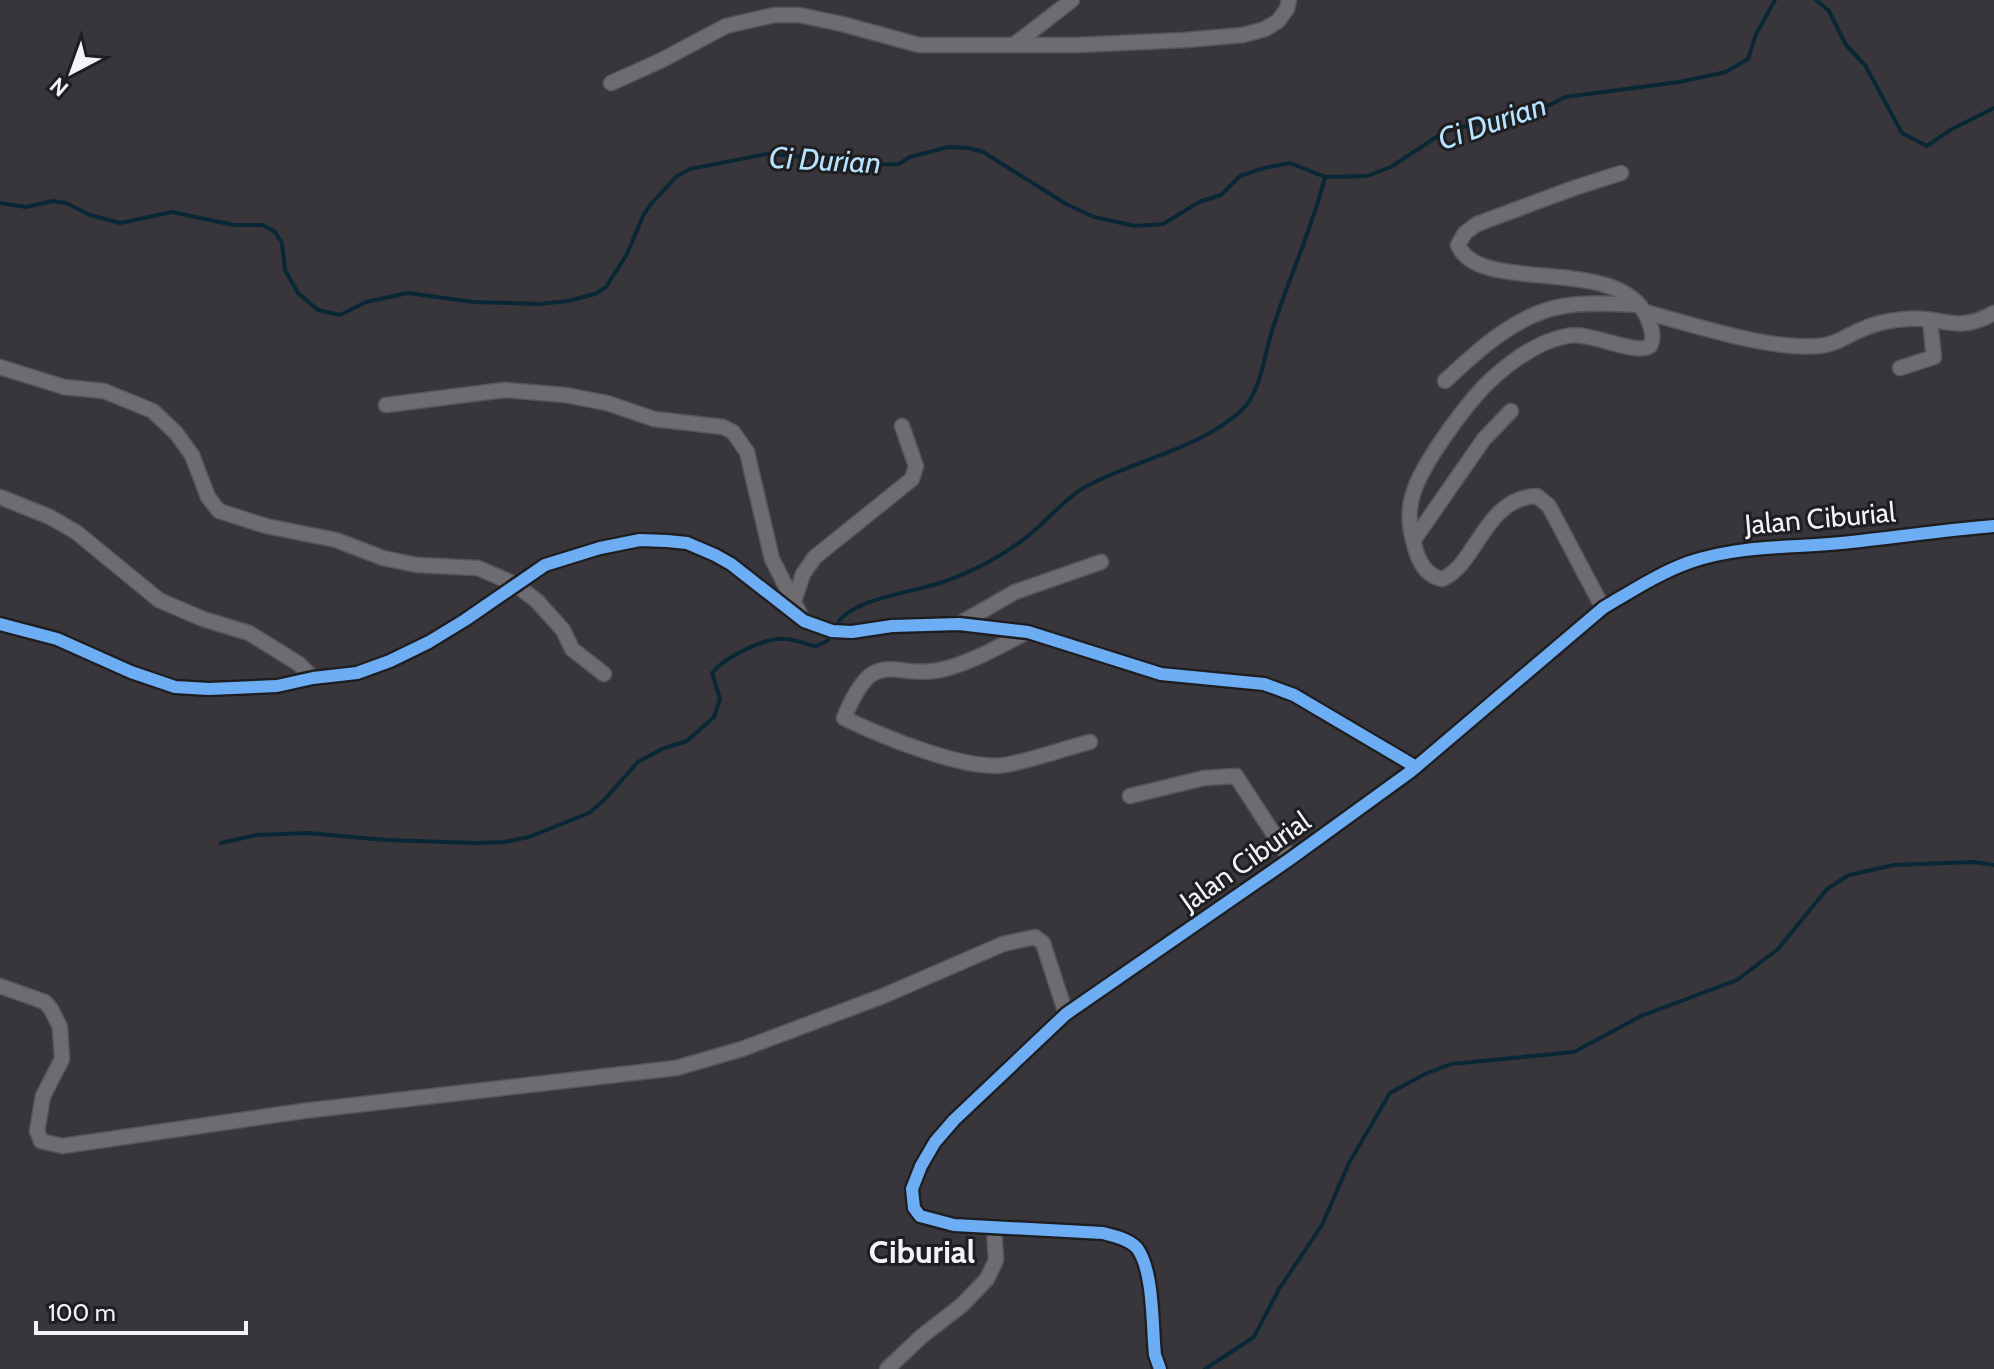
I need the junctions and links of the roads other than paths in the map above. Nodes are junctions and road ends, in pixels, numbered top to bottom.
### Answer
1 (1072, 0) edge
2 (1289, 0) edge
3 (1015, 44) junction
4 (611, 83) dead end
5 (1621, 173) dead end
6 (1641, 309) junction
7 (1994, 313) edge
8 (1930, 321) junction
9 (0, 367) edge
10 (1900, 368) dead end
11 (1445, 381) dead end
12 (386, 405) dead end
13 (1511, 411) dead end
14 (902, 426) dead end
15 (0, 497) edge
16 (1994, 526) edge
17 (1413, 541) junction
18 (1101, 562) dead end
19 (515, 584) junction
20 (793, 604) junction
21 (1603, 608) junction
22 (804, 621) junction
23 (0, 624) edge
24 (959, 624) junction
25 (1028, 632) junction
26 (604, 674) dead end
27 (313, 678) junction
28 (1090, 742) dead end
29 (1416, 767) junction
30 (1130, 796) dead end
31 (1290, 859) junction
32 (0, 986) edge
33 (1066, 1014) junction
34 (994, 1227) junction
35 (887, 1369) edge
36 (1160, 1369) edge

1 - 3 street
2 - 3 street
3 - 4 street
5 - 6 street
6 - 8 street
6 - 11 street
6 - 17 street
7 - 8 street
8 - 10 street
9 - 19 street
12 - 20 street
13 - 17 street
14 - 20 street
15 - 27 street
16 - 21 street, Jalan Ciburial
17 - 21 street
18 - 24 street
19 - 22 street
19 - 26 street
19 - 27 street
20 - 22 street
21 - 29 street, Jalan Ciburial
22 - 24 street
23 - 27 street
24 - 25 street
25 - 28 street
25 - 29 street
29 - 31 street, Jalan Ciburial
30 - 31 street
31 - 33 street, Jalan Ciburial
32 - 33 street
33 - 34 street, Jalan Ciburial
34 - 35 street
34 - 36 street, Jalan Ciburial

